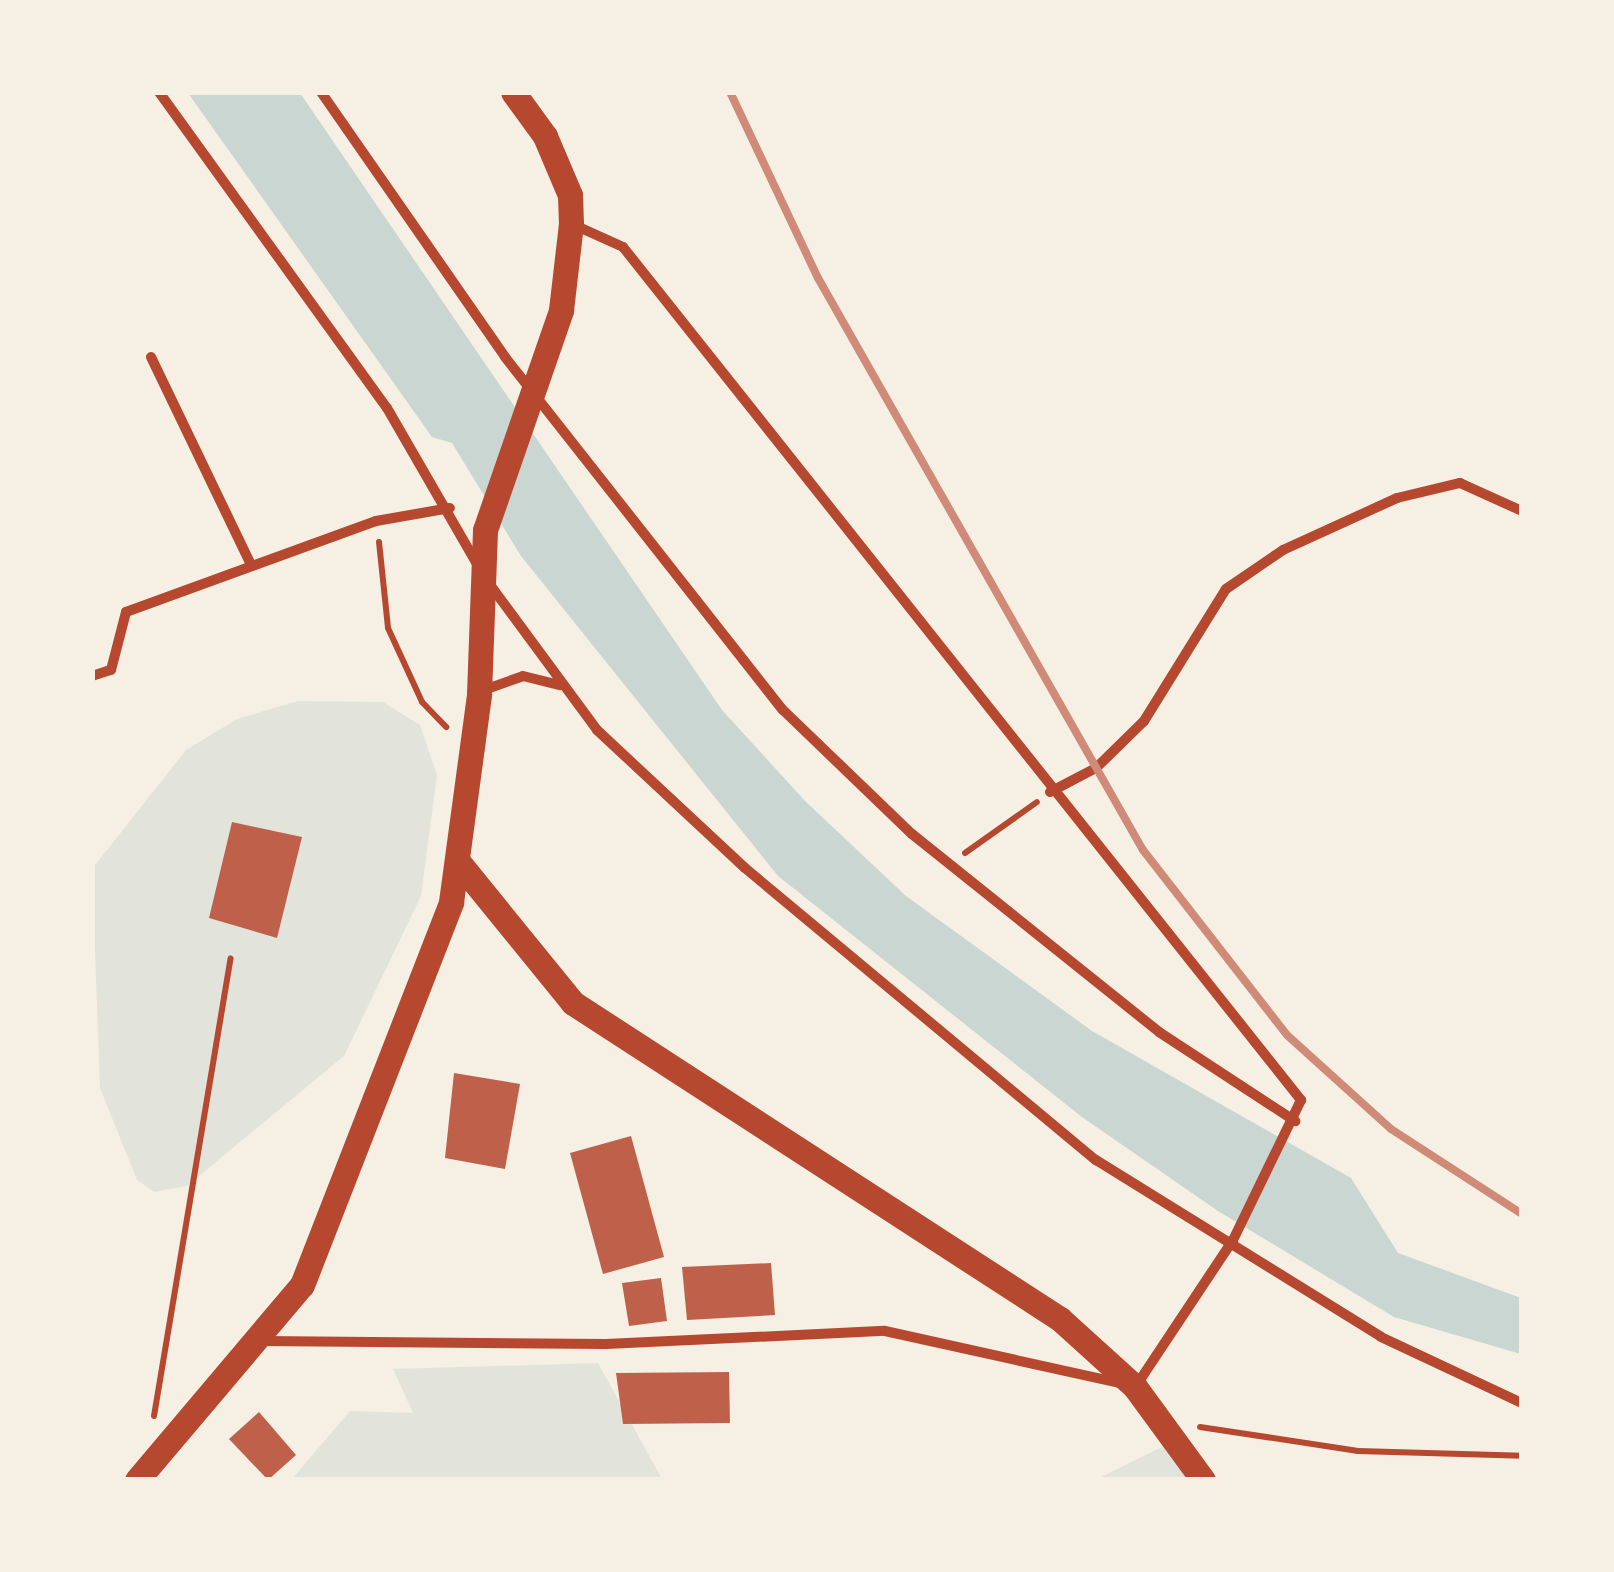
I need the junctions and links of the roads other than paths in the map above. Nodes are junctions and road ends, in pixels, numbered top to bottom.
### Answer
1 (159, 92) edge
2 (321, 92) edge
3 (513, 92) edge
4 (571, 224) junction
5 (150, 358) dead end
6 (531, 394) junction
7 (450, 508) junction
8 (1522, 511) edge
9 (250, 565) junction
10 (480, 570) junction
11 (92, 676) edge
12 (560, 684) junction
13 (479, 694) junction
14 (1050, 792) junction
15 (460, 864) junction
16 (1295, 1121) junction
17 (1235, 1235) junction
18 (261, 1341) junction
19 (1135, 1387) junction
20 (1522, 1403) edge
21 (141, 1475) edge
22 (1203, 1480) edge

1 - 7 street
2 - 6 street
3 - 4 main road
4 - 6 main road
4 - 14 street
5 - 9 street
6 - 10 main road
6 - 16 street
7 - 9 street
7 - 10 street
8 - 14 street
9 - 11 street
10 - 12 street
10 - 13 main road
12 - 13 street
12 - 17 street
13 - 15 main road
14 - 16 street
15 - 18 main road
15 - 19 main road
16 - 17 street
17 - 19 street
17 - 20 street
18 - 19 street
18 - 21 main road
19 - 22 main road

